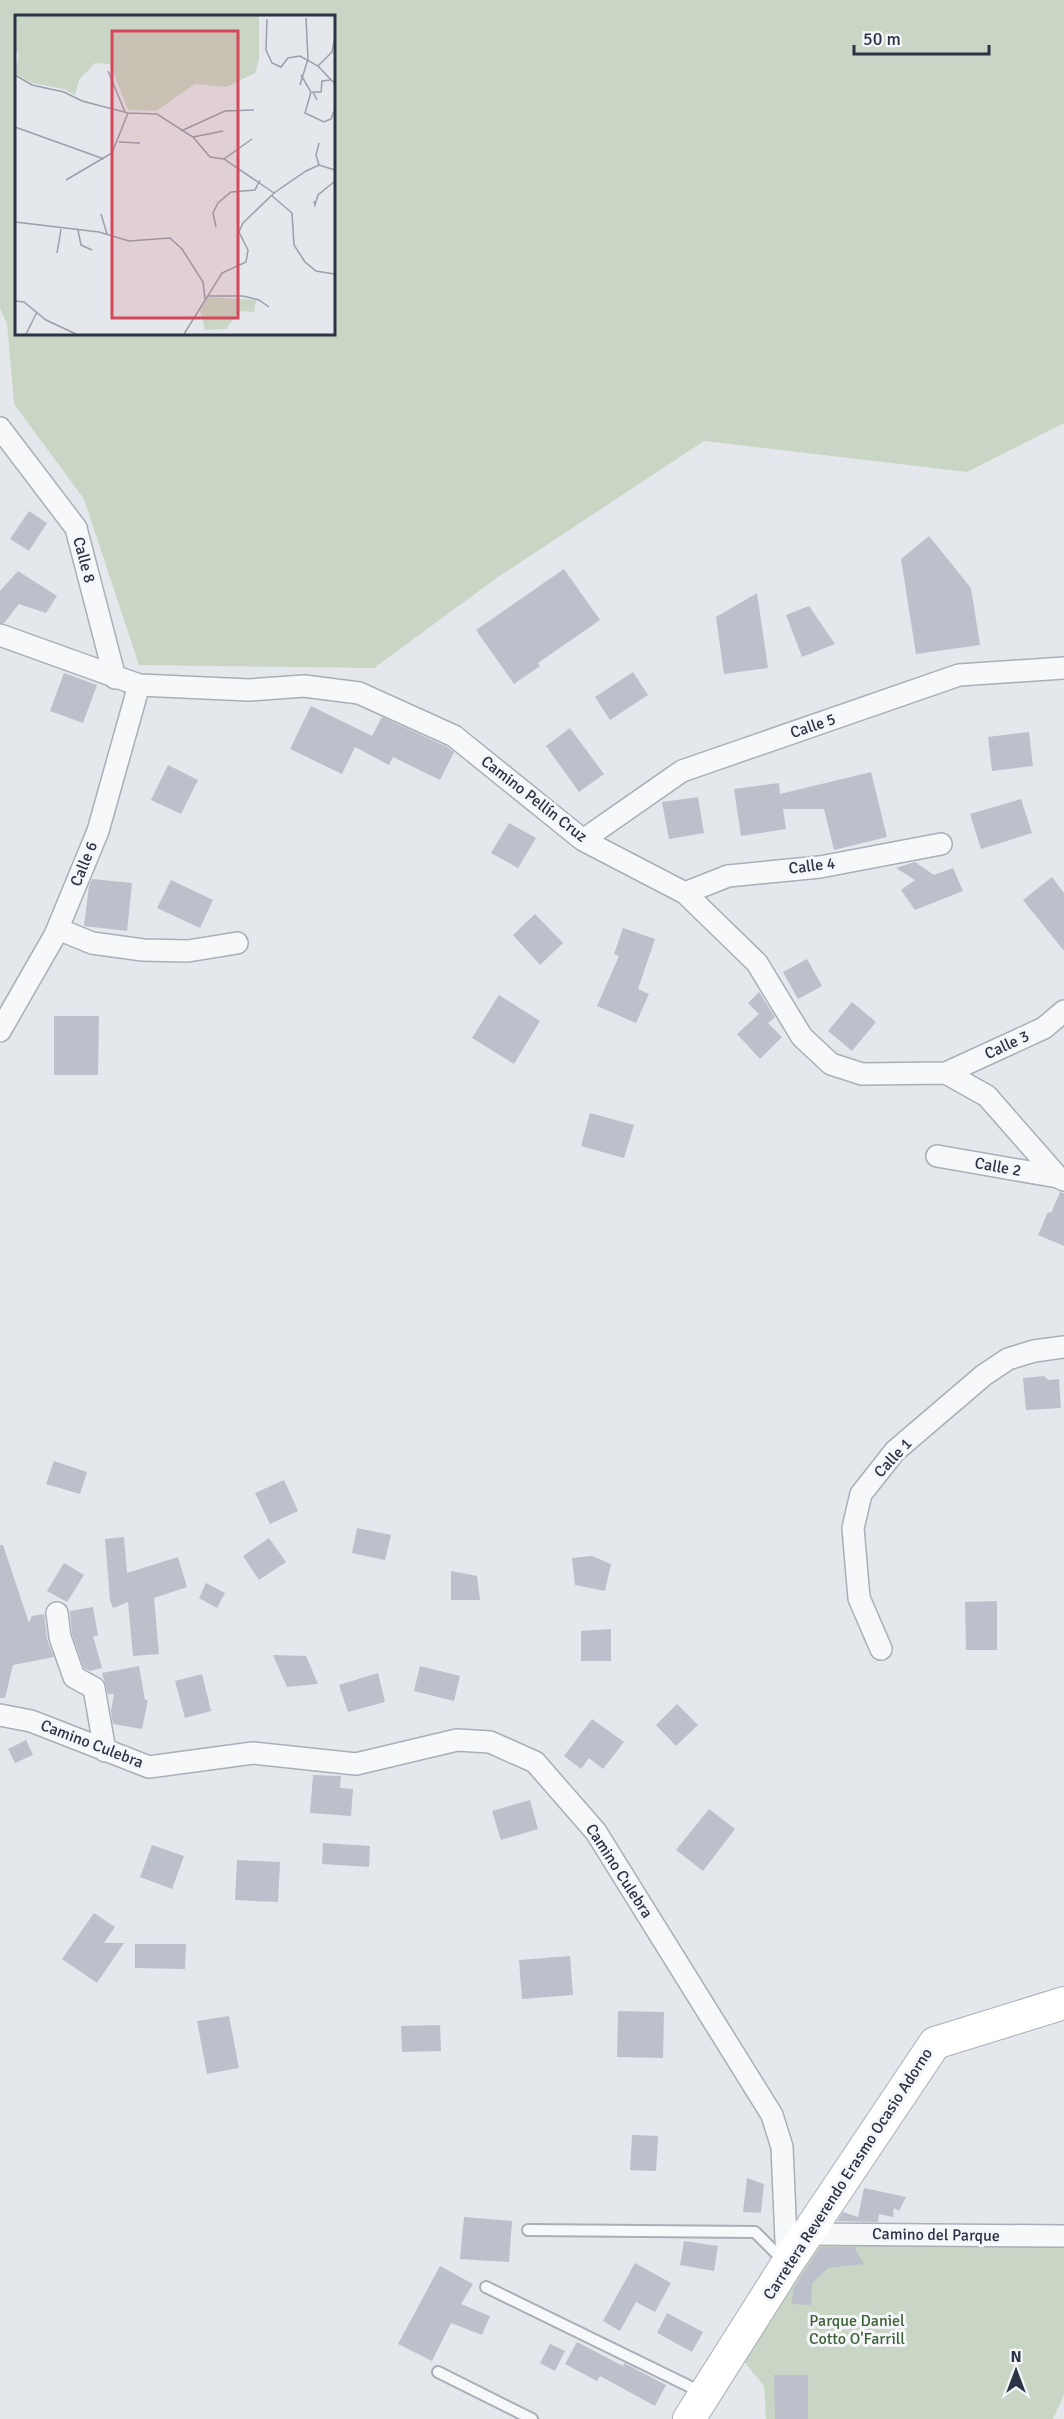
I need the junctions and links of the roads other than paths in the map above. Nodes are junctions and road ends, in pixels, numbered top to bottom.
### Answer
1 (0, 428) edge
2 (0, 635) edge
3 (1064, 668) edge
4 (116, 678) junction
5 (139, 685) junction
6 (583, 840) junction
7 (941, 844) dead end
8 (685, 893) junction
9 (58, 929) junction
10 (237, 943) dead end
11 (1064, 1011) edge
12 (0, 1031) edge
13 (946, 1073) junction
14 (937, 1156) dead end
15 (1061, 1179) edge
16 (1064, 1347) edge
17 (57, 1613) dead end
18 (881, 1649) dead end
19 (0, 1715) edge
20 (105, 1751) junction
21 (1064, 2003) edge
22 (528, 2230) dead end
23 (808, 2234) junction
24 (1064, 2236) edge
25 (787, 2264) junction
26 (486, 2287) dead end
27 (438, 2372) dead end
28 (697, 2407) edge
29 (532, 2419) edge

1 - 4 street, Calle 8
2 - 4 street, Camino Pellín Cruz
3 - 6 street, Calle 5
4 - 5 street, Camino Pellín Cruz
5 - 6 street, Camino Pellín Cruz
5 - 9 street, Calle 6
6 - 8 street, Camino Pellín Cruz
7 - 8 street, Calle 4
8 - 13 street, Camino Pellín Cruz
9 - 10 street
9 - 12 street, Calle 6
11 - 13 street, Calle 3
13 - 15 street, Camino Pellín Cruz
14 - 15 street, Calle 2
16 - 18 street, Calle 1
17 - 20 street
19 - 20 street, Camino Culebra
20 - 25 street, Camino Culebra
21 - 23 street, Carretera Reverendo Erasmo Ocasio Adorno
22 - 25 lane
23 - 24 street, Camino del Parque
23 - 25 street, Carretera Reverendo Erasmo Ocasio Adorno
25 - 28 street, Carretera Reverendo Erasmo Ocasio Adorno
26 - 28 lane
27 - 29 lane

